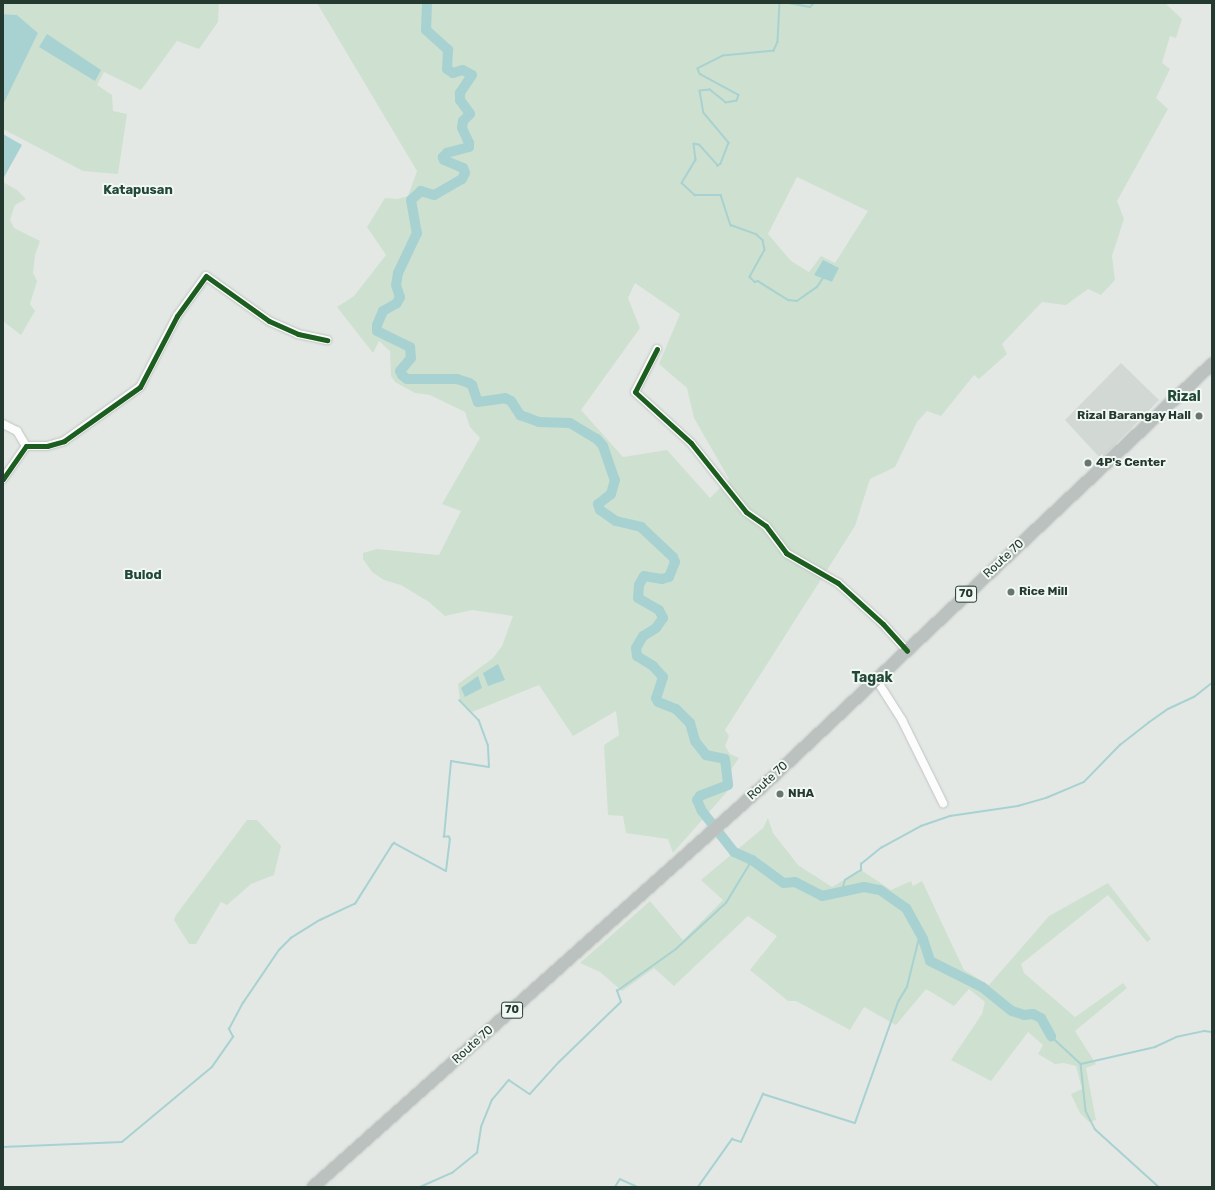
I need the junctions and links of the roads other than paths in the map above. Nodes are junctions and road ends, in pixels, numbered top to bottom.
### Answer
1 (327, 340) dead end
2 (657, 349) dead end
3 (1212, 364) edge
4 (3, 424) edge
5 (26, 446) junction
6 (3, 480) edge
7 (907, 651) junction
8 (876, 679) junction
9 (943, 803) dead end
10 (313, 1187) edge

1 - 5 street
2 - 7 street
3 - 7 highway, Route 70 / 70
4 - 5 street
5 - 6 street
7 - 8 highway, Route 70 / 70
8 - 9 street
8 - 10 highway, Route 70 / 70

